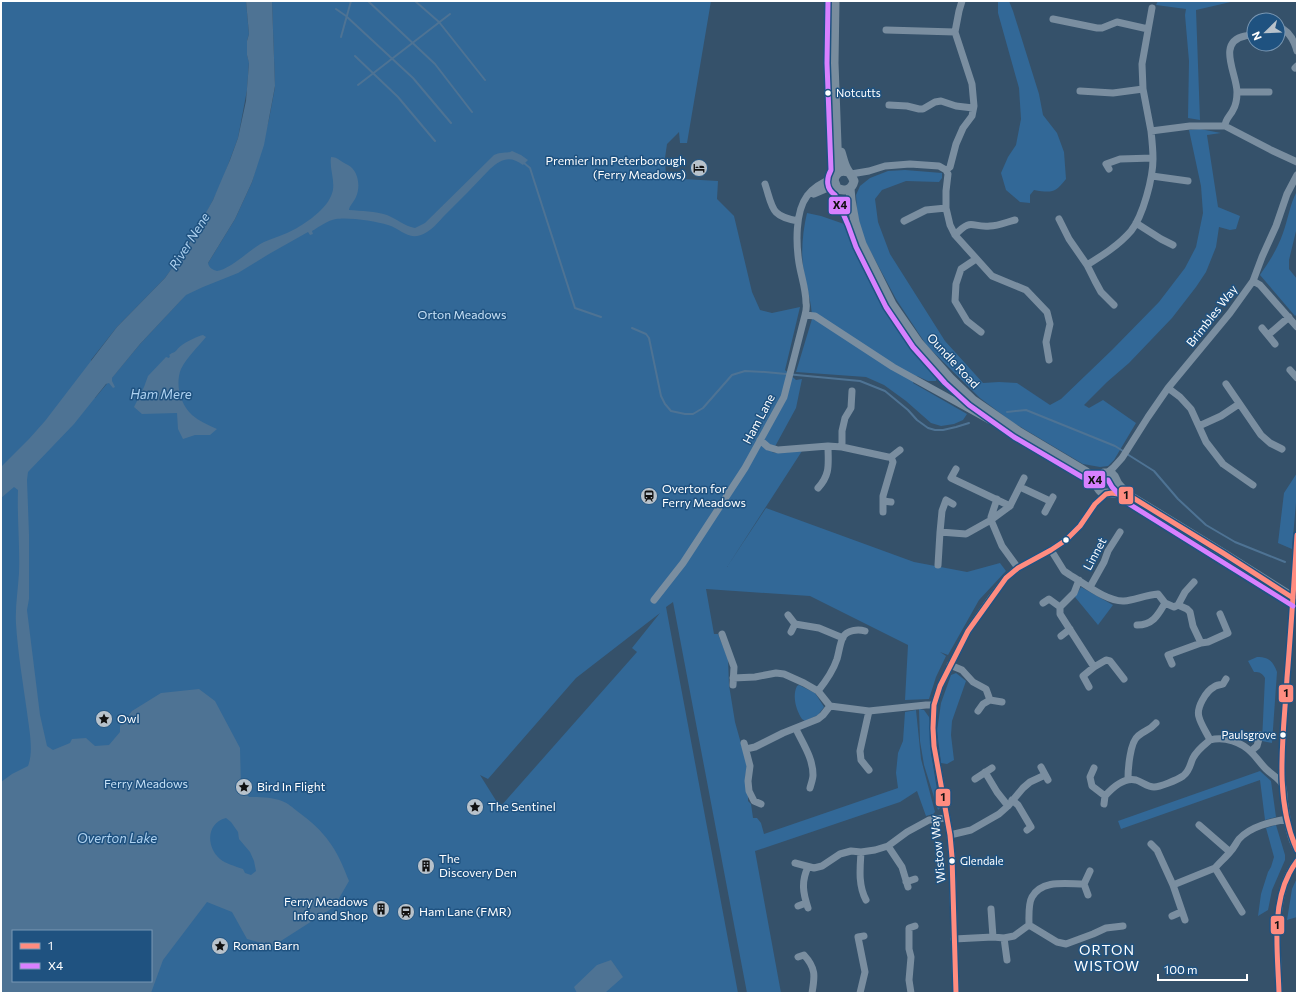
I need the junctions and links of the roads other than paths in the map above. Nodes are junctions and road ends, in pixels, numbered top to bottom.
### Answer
1 (835, 1) edge
2 (962, 1) edge
3 (1152, 8) dead end
4 (1053, 20) dead end
5 (1148, 29) junction
6 (886, 30) dead end
7 (1286, 31) edge
8 (955, 32) junction
9 (1246, 36) edge
10 (1297, 51) edge
11 (1143, 89) junction
12 (1080, 91) dead end
13 (1237, 92) junction
14 (1269, 92) dead end
15 (889, 105) dead end
16 (973, 108) junction
17 (1225, 126) junction
18 (1151, 131) junction
19 (837, 139) junction
20 (1153, 158) junction
21 (1297, 162) edge
22 (1106, 164) dead end
23 (946, 170) junction
24 (836, 175) junction
25 (1297, 175) edge
26 (1152, 176) junction
27 (851, 179) junction
28 (1188, 181) dead end
29 (765, 184) dead end
30 (838, 189) junction
31 (946, 208) junction
32 (1059, 219) dead end
33 (1015, 220) dead end
34 (798, 221) junction
35 (904, 221) dead end
36 (855, 222) junction
37 (1136, 223) junction
38 (955, 235) junction
39 (1173, 245) dead end
40 (976, 259) junction
41 (1087, 264) junction
42 (1253, 281) junction
43 (1114, 305) dead end
44 (805, 315) junction
45 (1289, 317) junction
46 (1296, 325) edge
47 (1262, 328) dead end
48 (981, 332) dead end
49 (1268, 335) junction
50 (1276, 344) dead end
51 (1048, 360) dead end
52 (1290, 370) dead end
53 (1297, 378) edge
54 (1226, 384) dead end
55 (1168, 388) junction
56 (852, 391) dead end
57 (1239, 404) junction
58 (990, 419) junction
59 (1199, 426) junction
60 (760, 440) junction
61 (828, 446) junction
62 (842, 447) junction
63 (1282, 449) dead end
64 (900, 450) dead end
65 (891, 457) junction
66 (1122, 458) junction
67 (956, 469) dead end
68 (1024, 478) dead end
69 (1117, 481) junction
70 (1103, 484) junction
71 (1253, 485) dead end
72 (1020, 487) junction
73 (818, 488) dead end
74 (1130, 496) junction
75 (997, 499) junction
76 (883, 501) junction
77 (891, 502) dead end
78 (954, 504) dead end
79 (1010, 506) junction
80 (883, 512) dead end
81 (1045, 512) dead end
82 (991, 520) junction
83 (940, 532) junction
84 (1120, 532) dead end
85 (1051, 550) junction
86 (938, 564) dead end
87 (1018, 568) junction
88 (1079, 580) junction
89 (1194, 582) dead end
90 (1090, 587) junction
91 (654, 600) dead end
92 (1297, 600) edge
93 (1043, 602) dead end
94 (1165, 603) junction
95 (1178, 605) junction
96 (1060, 607) junction
97 (1220, 614) dead end
98 (788, 615) dead end
99 (795, 624) junction
100 (1137, 625) dead end
101 (1070, 629) junction
102 (865, 631) dead end
103 (791, 632) dead end
104 (722, 634) dead end
105 (1061, 636) dead end
106 (843, 638) junction
107 (1201, 643) junction
108 (1172, 664) dead end
109 (950, 665) junction
110 (1094, 667) junction
111 (1124, 679) dead end
112 (1226, 684) dead end
113 (1089, 687) dead end
114 (818, 691) junction
115 (990, 700) junction
116 (1002, 702) dead end
117 (830, 706) junction
118 (934, 706) junction
119 (868, 711) junction
120 (978, 711) dead end
121 (1156, 723) dead end
122 (796, 729) junction
123 (1260, 735) dead end
124 (1210, 740) junction
125 (1251, 751) junction
126 (1041, 767) dead end
127 (1094, 768) dead end
128 (869, 770) dead end
129 (975, 779) dead end
130 (1128, 779) junction
131 (810, 788) dead end
132 (1105, 796) junction
133 (1010, 803) junction
134 (761, 804) dead end
135 (1104, 804) dead end
136 (946, 818) junction
137 (1287, 819) junction
138 (1199, 824) dead end
139 (1027, 830) dead end
140 (950, 835) junction
141 (1151, 844) dead end
142 (888, 846) junction
143 (1297, 850) edge
144 (861, 852) junction
145 (1230, 852) junction
146 (1297, 861) edge
147 (795, 863) dead end
148 (808, 867) junction
149 (1215, 868) junction
150 (1090, 871) dead end
151 (915, 879) dead end
152 (1084, 884) junction
153 (1172, 885) junction
154 (1088, 895) dead end
155 (862, 896) dead end
156 (798, 906) dead end
157 (991, 909) dead end
158 (1181, 912) junction
159 (1242, 912) dead end
160 (1172, 916) dead end
161 (1184, 920) dead end
162 (1029, 925) junction
163 (1123, 926) dead end
164 (909, 928) dead end
165 (993, 937) junction
166 (858, 938) dead end
167 (1004, 938) junction
168 (954, 939) junction
169 (803, 954) dead end
170 (1007, 960) dead end
171 (812, 993) edge
172 (860, 993) edge
173 (912, 993) edge
174 (956, 993) edge
175 (1279, 993) edge

1 - 19 main road, Oundle Road
2 - 8 street
3 - 5 street
4 - 5 street
5 - 11 street
6 - 8 street
7 - 10 street
8 - 16 street
9 - 13 street
11 - 12 street
11 - 18 street
13 - 14 street
13 - 17 street
15 - 16 street
16 - 23 street
17 - 18 street
17 - 21 street
18 - 20 street
19 - 24 main road, Oundle Road
19 - 27 main road, Oundle Road
20 - 22 street
20 - 26 street
23 - 27 street
23 - 31 street
24 - 27 main road
24 - 30 main road
24 - 34 street, Ham Lane
25 - 42 street, Brimbles Way
26 - 28 street
26 - 37 street
27 - 30 main road
27 - 36 main road, Oundle Road
29 - 34 street
30 - 34 street, Ham Lane
30 - 36 main road, Oundle Road
31 - 35 street
31 - 38 street
32 - 41 street
33 - 38 street
34 - 44 street, Ham Lane
36 - 58 main road, Oundle Road
37 - 39 street
37 - 41 street
38 - 40 street
40 - 48 street
40 - 51 street
41 - 43 street
42 - 45 street
42 - 55 street, Brimbles Way
44 - 58 street
44 - 60 street, Ham Lane
45 - 46 street
45 - 49 street
47 - 49 street
49 - 50 street
52 - 53 street
54 - 57 street
55 - 59 street
55 - 66 street, Brimbles Way
56 - 62 street
57 - 59 street
57 - 63 street
58 - 70 main road, Oundle Road
59 - 71 street
60 - 61 street
60 - 91 street, Ham Lane
61 - 62 street
61 - 73 street
62 - 65 street
64 - 65 street
65 - 76 street
66 - 69 street, Brimbles Way
66 - 70 street, Brimbles Way
67 - 75 street
68 - 72 street
69 - 70 main road
69 - 70 main road, Oundle Road
69 - 74 main road, Oundle Road
70 - 74 main road
70 - 85 street, Wistow Way
72 - 79 street
72 - 81 street
74 - 92 main road
75 - 79 street
75 - 82 street
76 - 77 street
76 - 80 street
78 - 83 street
79 - 82 street
82 - 83 street
82 - 87 street
83 - 86 street
84 - 90 street, Linnet
85 - 87 street, Wistow Way
85 - 88 street, Linnet
87 - 109 street, Wistow Way
88 - 90 street, Linnet
88 - 96 street
89 - 95 street
90 - 94 street, Linnet
93 - 96 street
94 - 95 street, Linnet
94 - 100 street
95 - 107 street
96 - 101 street
97 - 107 street
98 - 99 street
99 - 103 street
99 - 106 street
101 - 105 street
101 - 110 street
102 - 106 street
104 - 114 street
106 - 114 street
107 - 108 street
109 - 115 street
109 - 118 street, Wistow Way
110 - 111 street
110 - 113 street
112 - 124 street
114 - 117 street
115 - 116 street
115 - 120 street
117 - 119 street
117 - 122 street
118 - 119 street
118 - 136 street, Wistow Way
119 - 128 street
121 - 130 street
122 - 131 street
122 - 134 street
123 - 125 street
124 - 125 street
124 - 130 street
125 - 137 street
126 - 133 street
127 - 132 street
129 - 133 street
130 - 132 street
132 - 135 street
133 - 139 street
133 - 140 street
136 - 140 street, Wistow Way
136 - 142 street
137 - 143 street
137 - 145 street
138 - 145 street
140 - 168 street, Wistow Way
141 - 153 street
142 - 144 street
142 - 151 street
144 - 148 street
144 - 155 street
145 - 149 street
146 - 175 street
147 - 148 street
148 - 156 street
149 - 153 street
149 - 159 street
150 - 152 street
152 - 154 street
152 - 162 street
153 - 158 street
157 - 165 street
158 - 160 street
158 - 161 street
162 - 163 street
162 - 167 street
164 - 173 street
165 - 167 street
165 - 168 street
166 - 172 street
167 - 170 street
168 - 174 street, Wistow Way
169 - 171 street

